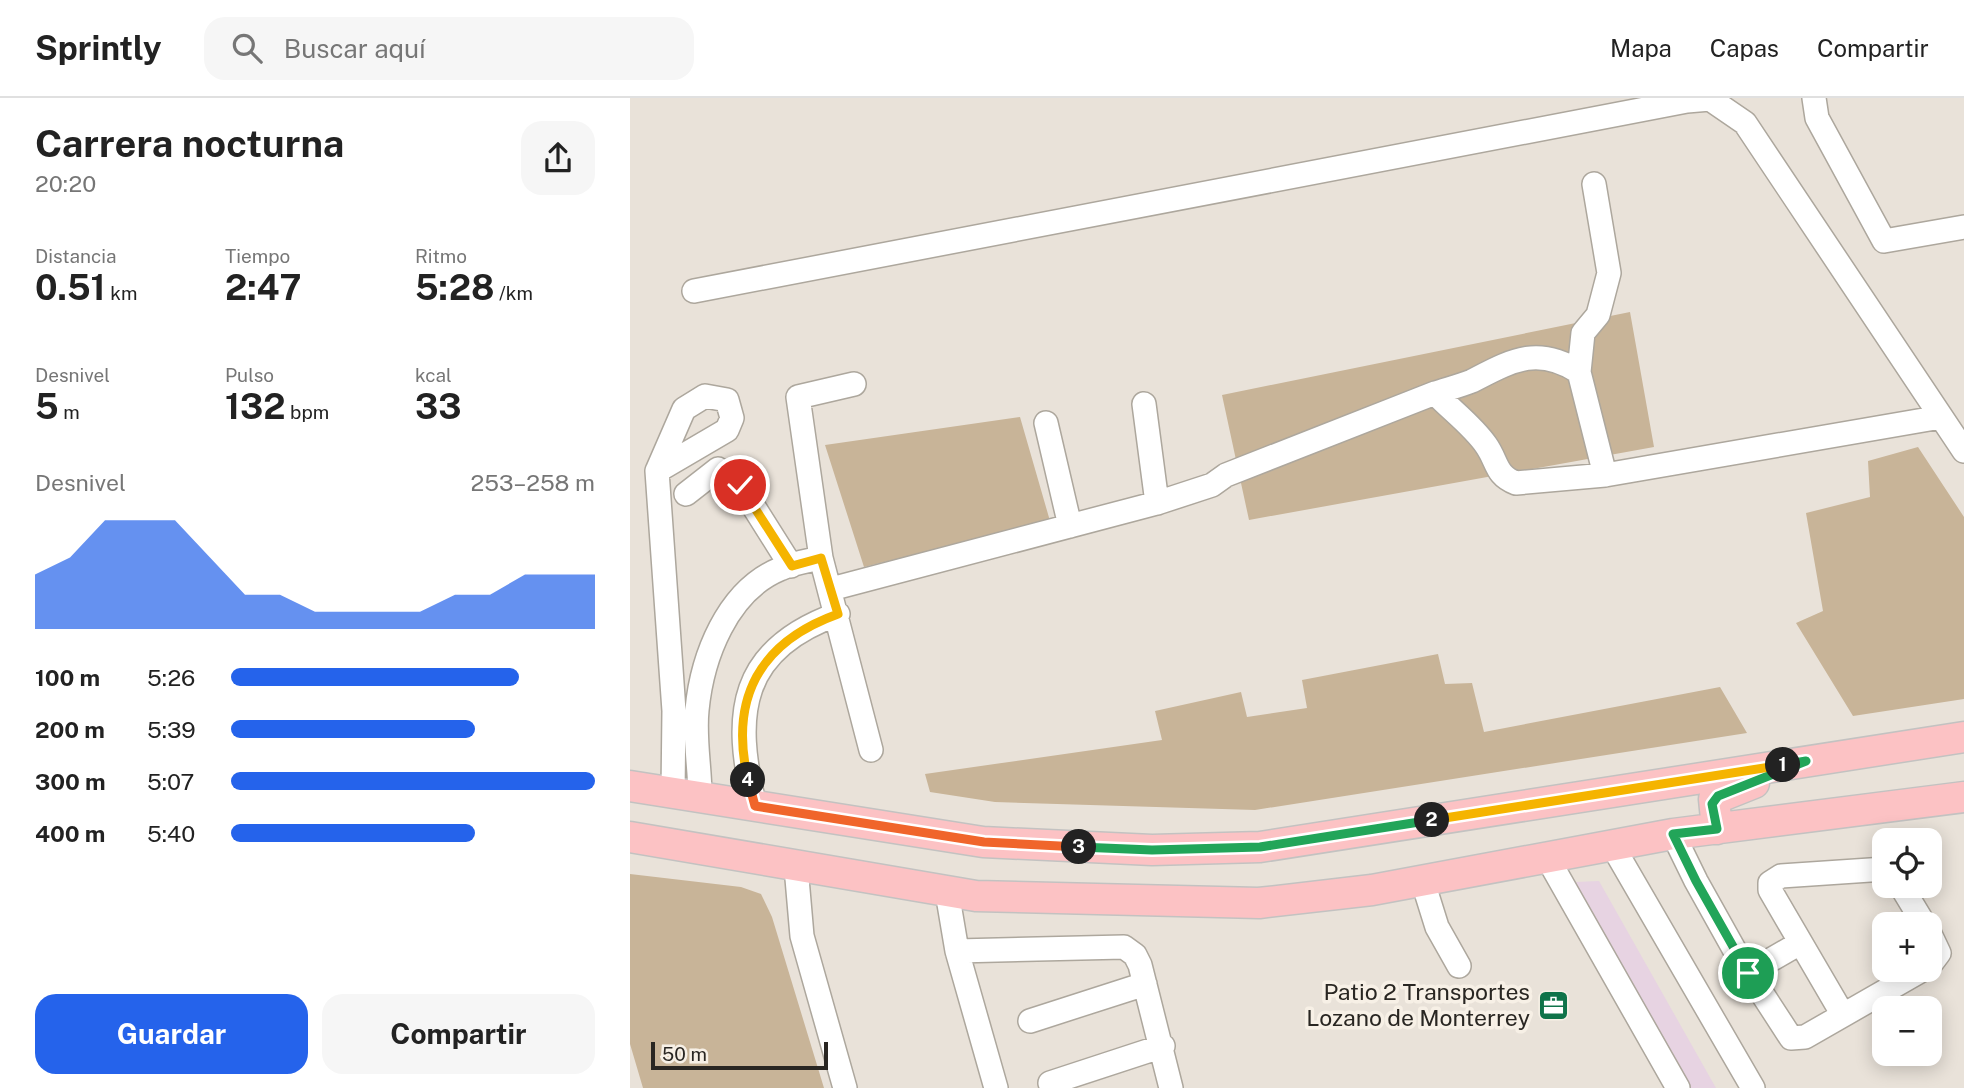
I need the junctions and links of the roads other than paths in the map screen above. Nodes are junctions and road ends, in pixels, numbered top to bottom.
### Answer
1 (1814, 98) edge
2 (1594, 184) dead end
3 (1964, 227) edge
4 (694, 291) dead end
5 (1579, 372) junction
6 (854, 384) dead end
7 (1435, 393) junction
8 (1144, 404) dead end
9 (1941, 417) junction
10 (1046, 423) dead end
11 (1964, 451) edge
12 (657, 471) dead end
13 (1605, 475) junction
14 (685, 494) dead end
15 (1157, 503) junction
16 (1070, 526) junction
17 (821, 558) junction
18 (792, 566) junction
19 (831, 589) junction
20 (838, 614) junction
21 (1964, 737) edge
22 (872, 750) dead end
23 (1806, 761) junction
24 (630, 786) edge
25 (686, 794) junction
26 (1964, 797) edge
27 (755, 806) junction
28 (1717, 829) junction
29 (1673, 834) junction
30 (630, 837) edge
31 (1612, 845) junction
32 (1548, 859) junction
33 (796, 867) junction
34 (1872, 870) edge
35 (1422, 879) junction
36 (947, 892) junction
37 (1800, 943) junction
38 (957, 951) junction
39 (1459, 965) dead end
40 (1748, 973) junction
41 (1901, 982) edge
42 (1145, 984) junction
43 (1843, 1015) junction
44 (1030, 1021) dead end
45 (1163, 1046) junction
46 (1050, 1083) dead end
47 (845, 1088) edge
48 (996, 1088) edge
49 (1171, 1088) edge
50 (1678, 1088) edge
51 (1753, 1088) edge

1 - 3 street
2 - 5 street
4 - 9 street
5 - 7 street
5 - 13 street
6 - 17 street
7 - 13 street
7 - 15 street
8 - 15 street
9 - 11 street
9 - 13 street
10 - 16 street
12 - 25 street
14 - 18 street
15 - 16 street
16 - 19 street
17 - 18 street
17 - 19 street
18 - 25 street
19 - 20 street
20 - 22 street
20 - 27 street
21 - 23 main road
23 - 27 main road
23 - 28 main road
24 - 25 main road
25 - 27 main road
26 - 28 main road
28 - 29 main road
29 - 31 main road
29 - 40 street
30 - 33 main road
31 - 32 main road
31 - 51 street
32 - 35 main road
32 - 50 street
33 - 36 main road
33 - 47 street
34 - 37 street
35 - 36 main road
35 - 39 street
36 - 38 street
37 - 40 street
37 - 43 street
38 - 42 street
38 - 48 street
40 - 43 street
41 - 43 street
42 - 44 street
42 - 45 street
45 - 46 street
45 - 49 street

